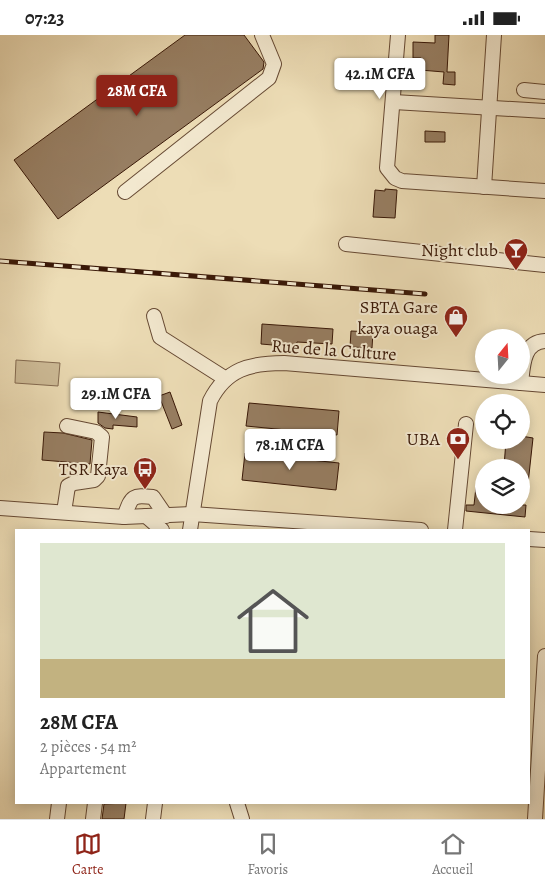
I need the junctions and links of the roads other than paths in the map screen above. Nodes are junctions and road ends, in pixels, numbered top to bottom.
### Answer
1 (262, 35) edge
2 (398, 35) edge
3 (494, 35) edge
4 (524, 90) dead end
5 (545, 92) edge
6 (394, 102) junction
7 (490, 108) junction
8 (545, 111) edge
9 (484, 187) junction
10 (545, 191) edge
11 (125, 192) dead end
12 (346, 244) dead end
13 (545, 265) edge
14 (154, 316) dead end
15 (545, 341) edge
16 (530, 348) edge
17 (226, 379) junction
18 (475, 379) edge
19 (530, 384) edge
20 (545, 385) edge
21 (466, 424) dead end
22 (67, 426) dead end
23 (0, 508) edge
24 (64, 512) junction
25 (192, 514) junction
26 (146, 516) junction
27 (166, 516) junction
28 (124, 517) junction
29 (245, 524) edge
30 (161, 529) edge
31 (190, 529) edge
32 (384, 529) edge
33 (455, 529) edge
34 (530, 539) edge
35 (545, 540) edge
36 (545, 656) edge
37 (59, 804) edge
38 (95, 804) edge
39 (156, 804) edge
40 (238, 804) edge
41 (57, 819) edge
42 (93, 819) edge
43 (153, 819) edge
44 (242, 819) edge
45 (535, 819) edge

1 - 11 street
2 - 6 street
3 - 7 street
4 - 5 street
6 - 7 street
6 - 9 street
7 - 8 street
7 - 9 street
9 - 10 street
12 - 13 street
14 - 17 street
15 - 16 street
17 - 18 street, Rue de la Culture
17 - 25 street, Rue de la Culture
19 - 20 street, Rue de la Culture
21 - 33 street
22 - 24 street
23 - 24 street
24 - 28 street
25 - 27 street
25 - 29 street
25 - 31 street, Rue de la Culture
26 - 27 street
26 - 28 street
26 - 30 street
27 - 28 street
29 - 32 street
34 - 35 street
36 - 45 street
37 - 41 street
38 - 42 street
39 - 43 street
40 - 44 street

